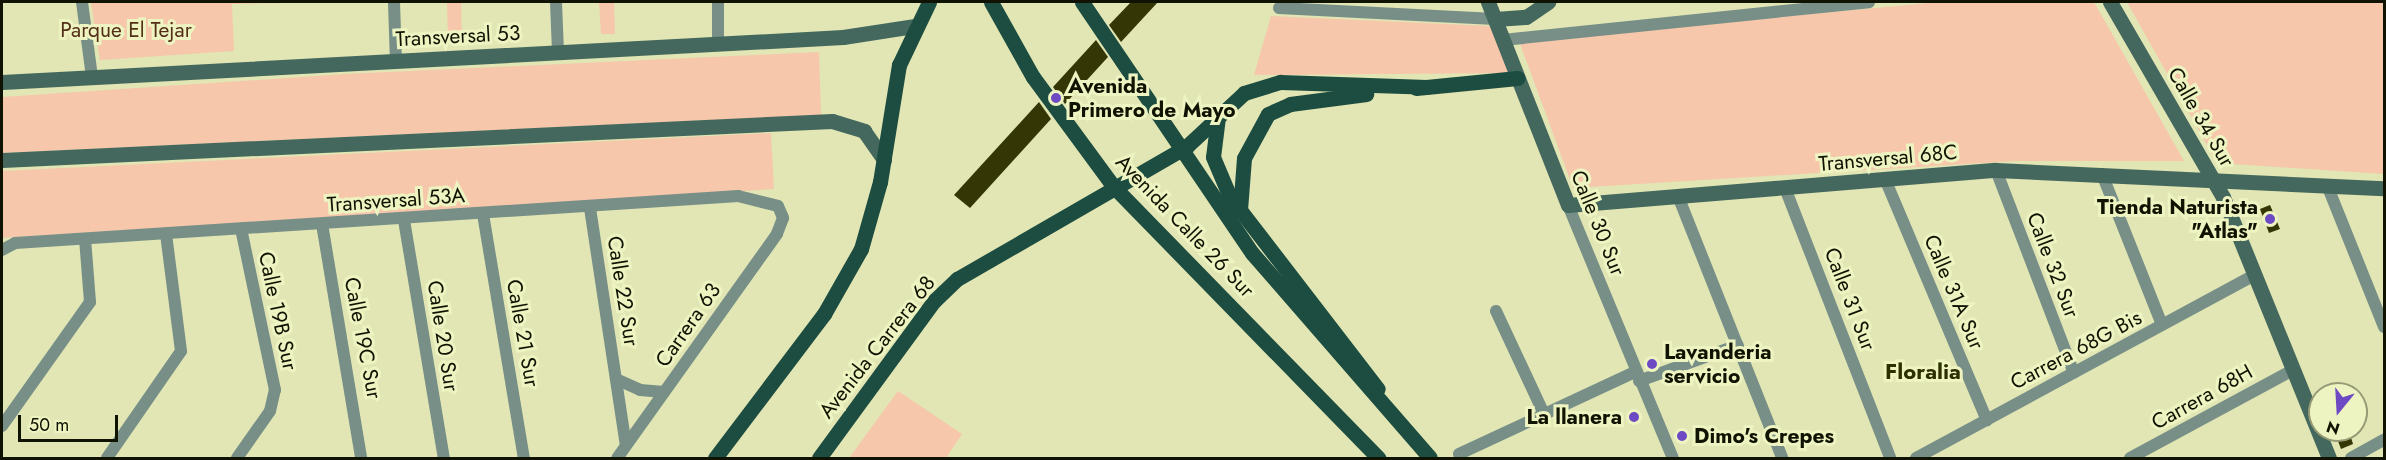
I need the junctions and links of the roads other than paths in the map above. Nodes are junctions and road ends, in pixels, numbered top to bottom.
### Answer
1 (82, 2) edge
2 (394, 2) edge
3 (556, 2) edge
4 (718, 2) edge
5 (929, 2) edge
6 (991, 2) edge
7 (1082, 2) edge
8 (1413, 2) edge
9 (1488, 2) edge
10 (1548, 2) edge
11 (1869, 2) edge
12 (2110, 2) edge
13 (1784, 6) edge
14 (1279, 8) dead end
15 (1418, 15) junction
16 (1495, 19) junction
17 (915, 26) junction
18 (1503, 40) junction
19 (718, 43) junction
20 (558, 52) junction
21 (396, 61) junction
22 (92, 77) junction
23 (1518, 78) junction
24 (2, 82) edge
25 (1427, 87) junction
26 (1218, 117) junction
27 (2, 160) edge
28 (884, 160) junction
29 (1996, 170) junction
30 (2102, 174) junction
31 (2212, 178) junction
32 (1885, 179) junction
33 (2327, 185) junction
34 (1785, 188) junction
35 (2385, 188) edge
36 (1678, 196) junction
37 (1568, 205) junction
38 (590, 208) junction
39 (782, 212) joint
40 (1240, 213) junction
41 (483, 214) junction
42 (404, 220) junction
43 (322, 225) junction
44 (241, 229) junction
45 (166, 234) junction
46 (85, 239) junction
47 (4, 248) edge
48 (2255, 275) junction
49 (1496, 311) dead end
50 (2162, 325) junction
51 (2385, 327) edge
52 (1738, 345) junction
53 (2293, 370) junction
54 (2074, 373) junction
55 (1637, 376) junction
56 (618, 380) junction
57 (664, 392) junction
58 (1544, 414) junction
59 (1987, 420) junction
60 (2, 426) edge
61 (2385, 440) edge
62 (626, 445) junction
63 (1459, 454) dead end
64 (107, 459) edge
65 (237, 459) edge
66 (361, 459) edge
67 (444, 459) edge
68 (524, 459) edge
69 (617, 459) edge
70 (715, 459) edge
71 (819, 459) edge
72 (1378, 459) edge
73 (1430, 459) edge
74 (1673, 459) edge
75 (1782, 459) edge
76 (1890, 459) edge
77 (1916, 459) edge
78 (2130, 459) edge
79 (2329, 459) edge
80 (2351, 459) edge

1 - 22 street
2 - 21 street
3 - 20 street
4 - 19 street
5 - 17 main road
6 - 72 main road, Avenida Calle 26 Sur
7 - 73 main road, Avenida Calle 26 Sur
8 - 15 street
9 - 16 street, Calle 30 Sur
10 - 16 street
11 - 13 street
12 - 31 street, Calle 34 Sur
13 - 18 street
14 - 15 street
15 - 16 street
16 - 18 street, Calle 30 Sur
17 - 19 street, Transversal 53
17 - 28 main road
18 - 23 street, Calle 30 Sur
19 - 20 street, Transversal 53
20 - 21 street, Transversal 53
21 - 22 street, Transversal 53
22 - 24 street, Transversal 53
23 - 25 main road
23 - 37 street, Calle 30 Sur
25 - 26 main road, Avenida Carrera 68
25 - 40 main road
26 - 40 main road
26 - 71 main road, Avenida Carrera 68
27 - 28 street
28 - 70 main road
29 - 30 street, Transversal 68C
29 - 32 street, Transversal 68C
29 - 54 street, Calle 32 Sur
30 - 31 street, Transversal 68C
30 - 50 street
31 - 33 street, Transversal 68C
31 - 48 street, Calle 34 Sur
32 - 34 street, Transversal 68C
32 - 59 street, Calle 31A Sur
33 - 35 street, Transversal 68C
33 - 51 street
34 - 36 street, Transversal 68C
34 - 76 street, Calle 31 Sur
36 - 37 street, Transversal 68C
36 - 52 street
37 - 55 street, Calle 30 Sur
38 - 39 street, Transversal 53A
38 - 41 street, Transversal 53A
38 - 56 street, Calle 22 Sur
39 - 57 street, Carrera 63
40 - 73 main road
41 - 42 street, Transversal 53A
41 - 68 street, Calle 21 Sur
42 - 43 street, Transversal 53A
42 - 67 street, Calle 20 Sur
43 - 44 street, Transversal 53A
43 - 66 street, Calle 19C Sur
44 - 45 street, Transversal 53A
44 - 65 street, Calle 19B Sur
45 - 46 street, Transversal 53A
45 - 64 street
46 - 47 street, Transversal 53A
46 - 60 street
48 - 50 street, Carrera 68G Bis
48 - 53 street, Calle 34 Sur
49 - 58 street
50 - 54 street, Carrera 68G Bis
52 - 55 street
52 - 75 street
53 - 78 street, Carrera 68H
53 - 79 street, Calle 34 Sur
54 - 59 street, Carrera 68G Bis
55 - 58 street
55 - 74 street, Calle 30 Sur
56 - 57 street
56 - 62 street, Calle 22 Sur
57 - 62 street, Carrera 63
58 - 63 street
59 - 77 street, Carrera 68G Bis
61 - 80 street
62 - 69 street, Carrera 63

